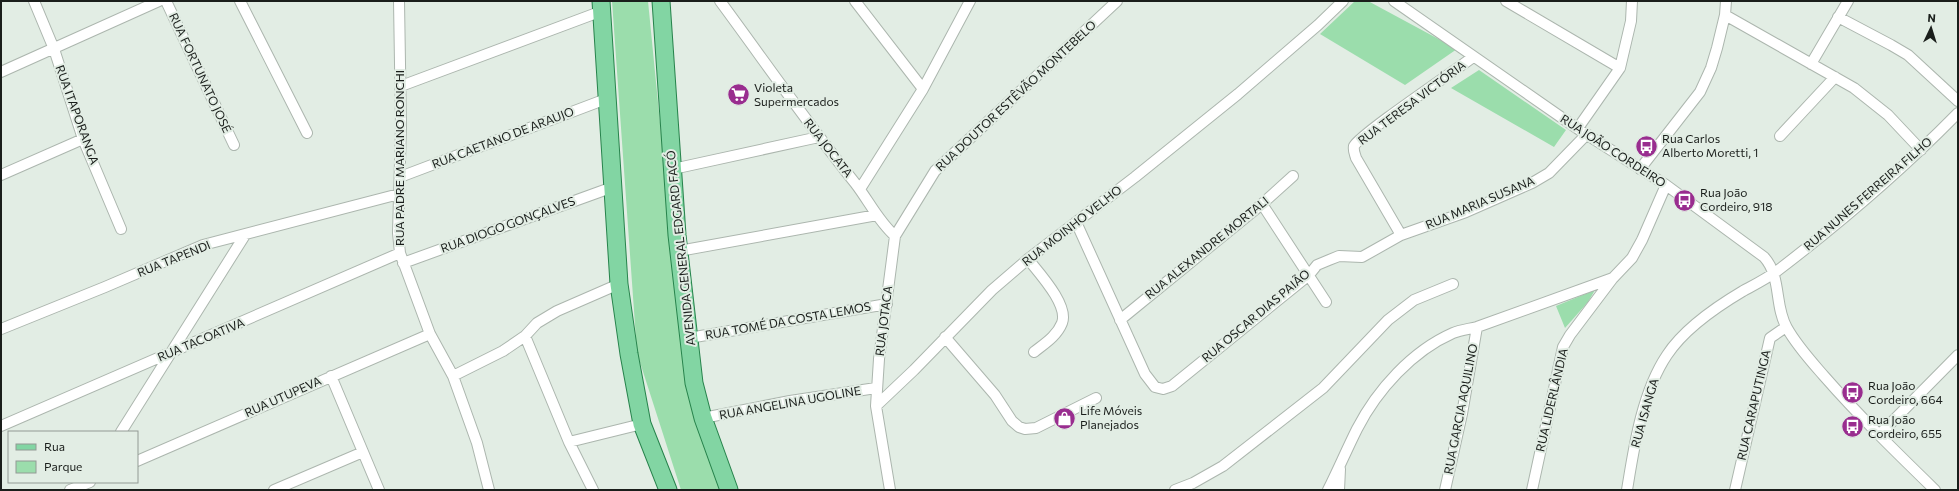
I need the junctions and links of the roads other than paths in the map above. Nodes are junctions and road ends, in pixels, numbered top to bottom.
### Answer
1 (34, 1) edge
2 (159, 1) edge
3 (166, 1) edge
4 (240, 1) edge
5 (398, 1) edge
6 (661, 1) edge
7 (720, 1) edge
8 (855, 1) edge
9 (970, 1) edge
10 (1117, 1) edge
11 (1343, 1) edge
12 (1394, 1) edge
13 (1506, 1) edge
14 (1632, 1) edge
15 (1726, 1) edge
16 (1848, 1) edge
17 (601, 6) edge
18 (1725, 15) junction
19 (1838, 18) junction
20 (54, 49) junction
21 (1473, 57) junction
22 (1812, 64) junction
23 (1620, 68) junction
24 (1, 72) edge
25 (1835, 77) junction
26 (401, 86) junction
27 (923, 89) junction
28 (606, 99) junction
29 (1958, 101) edge
30 (1957, 116) edge
31 (1578, 128) junction
32 (307, 133) dead end
33 (1587, 134) junction
34 (1780, 136) dead end
35 (819, 137) junction
36 (83, 139) junction
37 (234, 145) dead end
38 (1921, 150) junction
39 (673, 169) junction
40 (1640, 169) junction
41 (1, 175) edge
42 (1293, 176) dead end
43 (400, 177) junction
44 (1666, 185) junction
45 (613, 187) junction
46 (860, 189) junction
47 (399, 194) junction
48 (1262, 204) junction
49 (877, 215) junction
50 (1076, 222) junction
51 (121, 229) dead end
52 (245, 235) junction
53 (1401, 235) junction
54 (895, 236) junction
55 (679, 251) junction
56 (400, 253) junction
57 (1362, 257) joint
58 (1028, 259) junction
59 (403, 263) junction
60 (1775, 273) junction
61 (1309, 275) junction
62 (1614, 278) junction
63 (619, 284) junction
64 (1453, 284) dead end
65 (1326, 302) dead end
66 (887, 304) junction
67 (1120, 320) junction
68 (1786, 326) junction
69 (1477, 327) junction
70 (1, 329) edge
71 (430, 334) junction
72 (525, 336) junction
73 (945, 336) junction
74 (689, 338) junction
75 (1034, 352) dead end
76 (170, 353) junction
77 (1958, 356) edge
78 (331, 376) junction
79 (453, 376) junction
80 (876, 388) junction
81 (1096, 398) dead end
82 (876, 406) junction
83 (703, 418) junction
84 (642, 424) junction
85 (1, 426) edge
86 (122, 431) edge
87 (1879, 434) junction
88 (569, 442) junction
89 (363, 452) junction
90 (138, 461) edge
91 (1340, 465) junction
92 (88, 483) edge
93 (70, 490) edge
94 (274, 490) edge
95 (379, 490) edge
96 (489, 490) edge
97 (593, 490) edge
98 (668, 490) edge
99 (729, 490) edge
100 (890, 490) edge
101 (1175, 490) edge
102 (1328, 490) edge
103 (1339, 490) edge
104 (1445, 490) edge
105 (1532, 490) edge
106 (1627, 490) edge
107 (1735, 490) edge
108 (1935, 490) edge

1 - 20 street, RUA ITAPORANGA
2 - 20 street
3 - 37 street, RUA FORTUNATO JOSÉ
4 - 32 street
5 - 26 street, RUA PADRE MARIANO RONCHI
6 - 39 main road, AVENIDA GENERAL EDGARD FACÓ
7 - 35 street, RUA JOCATA
8 - 27 street
9 - 27 street
10 - 54 street, RUA DOUTOR ESTÊVÃO MONTEBELO
11 - 50 street, RUA MOINHO VELHO
12 - 21 street, RUA JOÃO CORDEIRO
13 - 23 street
14 - 23 street
15 - 18 street
16 - 19 street
17 - 26 street
17 - 28 main road
18 - 22 street
18 - 40 street
19 - 22 street
19 - 29 street
20 - 24 street
20 - 36 street, RUA ITAPORANGA
21 - 31 street, RUA JOÃO CORDEIRO
21 - 53 street, RUA TERESA VICTÓRIA
22 - 25 street
23 - 31 street
25 - 34 street
25 - 38 street
26 - 43 street, RUA PADRE MARIANO RONCHI
27 - 46 street
28 - 43 street, RUA CAETANO DE ARAUJO
28 - 45 main road
30 - 38 street, RUA NUNES FERREIRA FILHO
31 - 33 street, RUA JOÃO CORDEIRO
33 - 40 street, RUA JOÃO CORDEIRO
33 - 53 street, RUA MARIA SUSANA
35 - 39 street
35 - 46 street, RUA JOCATA
36 - 41 street
36 - 51 street, RUA ITAPORANGA
38 - 60 street, RUA NUNES FERREIRA FILHO
39 - 55 main road, AVENIDA GENERAL EDGARD FACÓ
40 - 44 street, RUA JOÃO CORDEIRO
42 - 48 street, RUA ALEXANDRE MORTALI
43 - 47 street, RUA PADRE MARIANO RONCHI
44 - 60 street, RUA JOÃO CORDEIRO
44 - 62 street, RUA LIDERLÂNDIA
45 - 59 street, RUA DIOGO GONÇALVES
45 - 63 main road
46 - 49 street, RUA JOCATA
47 - 52 street, RUA TAPENDI
47 - 56 street, RUA PADRE MARIANO RONCHI
48 - 61 street
48 - 67 street, RUA ALEXANDRE MORTALI
49 - 54 street, RUA JOCATA
49 - 55 street
50 - 58 street, RUA MOINHO VELHO
50 - 67 street
52 - 70 street, RUA TAPENDI
52 - 76 street
53 - 57 street, RUA MARIA SUSANA
54 - 66 street, RUA JOTACA
55 - 74 main road, AVENIDA GENERAL EDGARD FACÓ
56 - 59 street, RUA PADRE MARIANO RONCHI
56 - 76 street, RUA TACOATIVA
57 - 61 street, RUA OSCAR DIAS PAIÃO
58 - 73 street, RUA MOINHO VELHO
58 - 75 street
59 - 71 street, RUA PADRE MARIANO RONCHI
60 - 68 street, RUA JOÃO CORDEIRO
60 - 106 street, RUA ISANGA
61 - 65 street
61 - 67 street, RUA OSCAR DIAS PAIÃO
62 - 69 street
62 - 105 street, RUA LIDERLÂNDIA
63 - 72 street
63 - 84 main road
64 - 101 street
66 - 74 street, RUA TOMÉ DA COSTA LEMOS
66 - 80 street, RUA JOTACA
68 - 87 street, RUA JOÃO CORDEIRO
68 - 107 street, RUA CARAPUTINGA
69 - 91 street
69 - 104 street, RUA GARCIA AQUILINO
71 - 78 street, RUA UTUPEVA
71 - 79 street, RUA PADRE MARIANO RONCHI
72 - 79 street
72 - 88 street
73 - 81 street
73 - 82 street, RUA MOINHO VELHO
74 - 83 main road, AVENIDA GENERAL EDGARD FACÓ
76 - 85 street, RUA TACOATIVA
76 - 86 street
77 - 87 street
78 - 89 street
78 - 90 street, RUA UTUPEVA
79 - 96 street, RUA PADRE MARIANO RONCHI
80 - 82 street, RUA JOTACA
80 - 83 street, RUA ANGELINA UGOLINE
82 - 100 street
83 - 99 main road, AVENIDA GENERAL EDGARD FACÓ
84 - 88 street
84 - 98 main road
87 - 108 street, RUA JOÃO CORDEIRO
88 - 97 street
89 - 94 street
89 - 95 street
91 - 102 street
91 - 103 street
92 - 93 street

